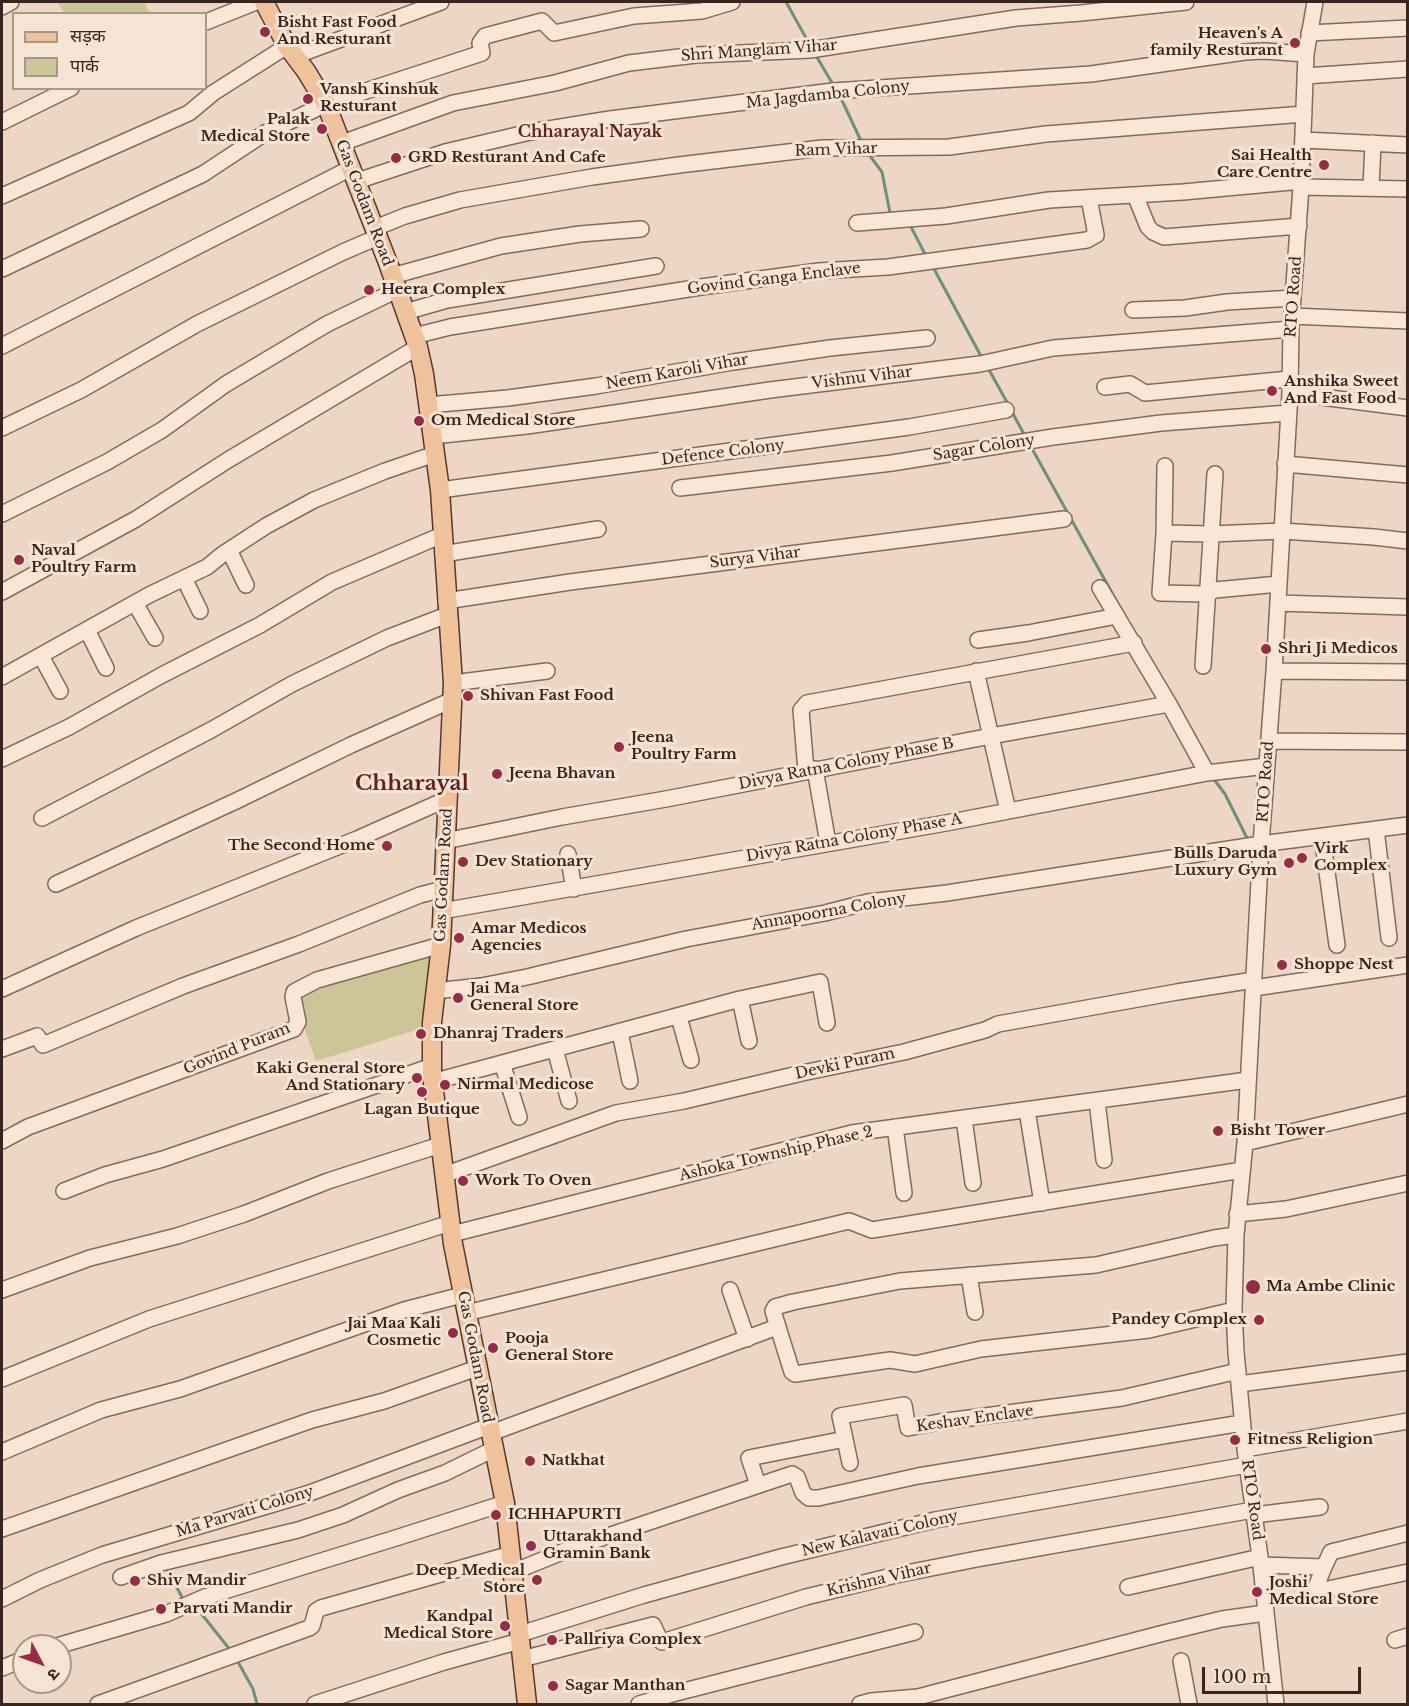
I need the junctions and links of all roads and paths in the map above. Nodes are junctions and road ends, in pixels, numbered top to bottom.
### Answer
1 (11, 2) edge
2 (255, 2) edge
3 (264, 2) edge
4 (441, 2) edge
5 (732, 2) edge
6 (1186, 2) edge
7 (1315, 2) edge
8 (2, 7) edge
9 (207, 22) edge
10 (1407, 28) edge
11 (1310, 33) junction
12 (291, 51) junction
13 (1306, 54) junction
14 (1407, 69) edge
15 (1305, 76) junction
16 (67, 90) edge
17 (326, 104) junction
18 (1304, 114) junction
19 (2, 123) edge
20 (1303, 140) junction
21 (342, 143) junction
22 (1373, 143) junction
23 (1407, 144) edge
24 (354, 175) junction
25 (1301, 184) junction
26 (1371, 188) junction
27 (1407, 189) edge
28 (1135, 195) junction
29 (2, 196) edge
30 (1089, 198) junction
31 (857, 223) dead end
32 (1299, 226) junction
33 (641, 229) dead end
34 (376, 233) junction
35 (656, 266) dead end
36 (2, 269) edge
37 (395, 283) junction
38 (1293, 298) junction
39 (1133, 310) dead end
40 (405, 312) junction
41 (1407, 321) edge
42 (1291, 322) junction
43 (927, 338) dead end
44 (416, 341) junction
45 (2, 346) edge
46 (1290, 386) junction
47 (1105, 387) dead end
48 (428, 405) junction
49 (1407, 408) edge
50 (1006, 410) dead end
51 (1288, 414) junction
52 (2, 428) edge
53 (434, 445) junction
54 (1285, 464) junction
55 (1165, 466) dead end
56 (1215, 474) dead end
57 (1407, 475) edge
58 (680, 488) dead end
59 (440, 490) junction
60 (2, 514) edge
61 (1064, 519) dead end
62 (598, 529) dead end
63 (1282, 531) junction
64 (1164, 533) junction
65 (1212, 534) junction
66 (442, 535) junction
67 (1407, 541) edge
68 (229, 550) junction
69 (443, 554) junction
70 (184, 578) junction
71 (1279, 584) junction
72 (246, 585) dead end
73 (1100, 588) dead end
74 (2, 592) edge
75 (1207, 594) junction
76 (135, 603) junction
77 (1278, 603) junction
78 (1407, 607) edge
79 (447, 608) junction
80 (200, 611) dead end
81 (1117, 616) junction
82 (87, 630) junction
83 (155, 638) dead end
84 (978, 640) dead end
85 (1134, 643) junction
86 (41, 656) junction
87 (1203, 666) dead end
88 (106, 668) dead end
89 (547, 671) dead end
90 (976, 671) junction
91 (1274, 671) junction
92 (1407, 672) edge
93 (2, 677) edge
94 (60, 691) dead end
95 (452, 691) junction
96 (1169, 704) junction
97 (991, 736) junction
98 (1269, 741) junction
99 (1407, 742) edge
100 (2, 759) edge
101 (1266, 766) junction
102 (811, 770) junction
103 (1207, 773) junction
104 (447, 799) junction
105 (1008, 811) junction
106 (42, 818) dead end
107 (1407, 825) edge
108 (1376, 829) junction
109 (1322, 836) junction
110 (445, 841) junction
111 (828, 843) junction
112 (1261, 844) junction
113 (568, 854) dead end
114 (56, 884) dead end
115 (443, 889) junction
116 (574, 890) junction
117 (442, 911) junction
118 (1389, 938) dead end
119 (441, 945) junction
120 (1337, 945) dead end
121 (1407, 965) edge
122 (1254, 984) junction
123 (2, 989) edge
124 (435, 991) junction
125 (740, 999) junction
126 (679, 1017) junction
127 (827, 1023) dead end
128 (620, 1032) junction
129 (749, 1041) dead end
130 (2, 1049) edge
131 (555, 1049) junction
132 (692, 1059) dead end
133 (502, 1063) junction
134 (432, 1074) junction
135 (1248, 1080) junction
136 (630, 1081) dead end
137 (569, 1101) dead end
138 (1096, 1101) junction
139 (1407, 1104) edge
140 (1028, 1110) junction
141 (519, 1117) dead end
142 (964, 1119) junction
143 (895, 1127) junction
144 (2, 1141) edge
145 (1245, 1143) junction
146 (440, 1145) junction
147 (1104, 1160) dead end
148 (1242, 1170) junction
149 (444, 1175) junction
150 (973, 1183) dead end
151 (1407, 1184) edge
152 (64, 1191) dead end
153 (904, 1193) dead end
154 (1041, 1203) junction
155 (1237, 1214) junction
156 (451, 1229) junction
157 (1236, 1235) junction
158 (969, 1275) junction
159 (2, 1290) edge
160 (730, 1290) dead end
161 (462, 1294) junction
162 (1234, 1310) junction
163 (975, 1312) dead end
164 (466, 1313) junction
165 (777, 1327) junction
166 (747, 1339) junction
167 (1407, 1362) edge
168 (477, 1368) junction
169 (1238, 1377) junction
170 (2, 1379) edge
171 (1407, 1420) edge
172 (1242, 1423) junction
173 (491, 1436) junction
174 (845, 1439) junction
175 (1245, 1449) junction
176 (2, 1452) edge
177 (850, 1462) dead end
178 (1247, 1465) junction
179 (758, 1485) junction
180 (505, 1503) junction
181 (1320, 1507) dead end
182 (1254, 1512) junction
183 (2, 1529) edge
184 (1407, 1533) edge
185 (1261, 1561) junction
186 (512, 1563) junction
187 (1324, 1567) junction
188 (1407, 1572) edge
189 (121, 1577) dead end
190 (1128, 1587) dead end
191 (2, 1599) edge
192 (1265, 1612) junction
193 (915, 1632) dead end
194 (72, 1642) edge
195 (521, 1645) junction
196 (1180, 1661) dead end
197 (98, 1704) edge
198 (315, 1704) edge
199 (527, 1704) edge
200 (639, 1704) edge
201 (860, 1704) edge
202 (1189, 1704) edge
203 (1276, 1704) edge

1 - 8 street
2 - 9 street
3 - 12 main road, Gas Godam Road
4 - 12 street
5 - 17 street
6 - 21 street, Shri Manglam Vihar
7 - 11 street, RTO Road
10 - 11 street
11 - 13 street, RTO Road
12 - 17 main road, Gas Godam Road
12 - 29 street
13 - 15 street, RTO Road
13 - 24 street, Ma Jagdamba Colony
14 - 15 street
15 - 18 street, RTO Road
16 - 19 street
17 - 21 main road, Gas Godam Road
17 - 36 street
18 - 20 street, RTO Road
18 - 34 street, Ram Vihar
20 - 22 street
20 - 25 street, RTO Road
21 - 24 main road, Gas Godam Road
22 - 23 street
22 - 26 street
24 - 34 main road, Gas Godam Road
24 - 45 street, Ma Jagdamba Colony
25 - 26 street
25 - 28 street
25 - 32 street, RTO Road
26 - 27 street
28 - 30 street
28 - 32 street
30 - 31 street
30 - 44 street, Govind Ganga Enclave
32 - 38 street, RTO Road
33 - 37 street
34 - 37 main road, Gas Godam Road
34 - 52 street, Ram Vihar
35 - 40 street
37 - 40 main road, Gas Godam Road
37 - 60 street
38 - 39 street
38 - 42 street, RTO Road
40 - 44 main road, Gas Godam Road
41 - 42 street, Vishnu Vihar
42 - 46 street, RTO Road
42 - 53 street, Vishnu Vihar
43 - 48 street, Neem Karoli Vihar
44 - 48 main road, Gas Godam Road
44 - 74 street
46 - 47 street
46 - 49 street
46 - 51 street, RTO Road
48 - 53 main road, Gas Godam Road
50 - 59 street, Defence Colony
51 - 54 street, RTO Road
51 - 58 street, Sagar Colony
53 - 59 main road, Gas Godam Road
53 - 68 street, Vishnu Vihar
54 - 57 street
54 - 63 street, RTO Road
55 - 64 street
56 - 65 street
59 - 66 main road, Gas Godam Road
61 - 79 street, Surya Vihar
62 - 69 street
63 - 65 street
63 - 67 street
63 - 71 street, RTO Road
64 - 65 street
64 - 75 street
65 - 75 street
66 - 69 main road, Gas Godam Road
66 - 100 street
68 - 70 street, Vishnu Vihar
68 - 72 street
69 - 79 main road, Gas Godam Road
70 - 76 street, Vishnu Vihar
70 - 80 street
71 - 75 street
71 - 77 street, RTO Road
73 - 81 street
75 - 87 street
76 - 82 street, Vishnu Vihar
76 - 83 street
77 - 78 street
77 - 91 street, RTO Road
79 - 95 main road, Gas Godam Road
79 - 106 street, Surya Vihar
81 - 84 street
81 - 85 street
82 - 86 street, Vishnu Vihar
82 - 88 street
85 - 90 street
85 - 96 street
86 - 93 street, Vishnu Vihar
86 - 94 street
89 - 95 street
90 - 97 street
90 - 102 street
91 - 92 street
91 - 98 street, RTO Road
95 - 104 main road, Gas Godam Road
95 - 114 street
96 - 97 street, Divya Ratna Colony Phase B
96 - 103 street
97 - 102 street, Divya Ratna Colony Phase B
97 - 105 street
98 - 99 street
98 - 101 street, RTO Road
101 - 103 street, Divya Ratna Colony Phase A
101 - 112 street, RTO Road
102 - 110 street, Divya Ratna Colony Phase B
102 - 111 street
103 - 105 street, Divya Ratna Colony Phase A
104 - 110 main road, Gas Godam Road
104 - 123 street
105 - 111 street, Divya Ratna Colony Phase A
107 - 108 street, Annapoorna Colony
108 - 109 street, Annapoorna Colony
108 - 118 street
109 - 112 street, Annapoorna Colony
109 - 120 street
110 - 115 main road, Gas Godam Road
111 - 116 street, Divya Ratna Colony Phase A
112 - 122 street, RTO Road
112 - 124 street, Annapoorna Colony
113 - 116 street
115 - 117 main road, Gas Godam Road
115 - 130 street
116 - 117 street, Divya Ratna Colony Phase A
117 - 119 main road, Gas Godam Road
119 - 124 main road, Gas Godam Road
119 - 144 street, Govind Puram
121 - 122 street, Devki Puram
122 - 135 street, RTO Road
122 - 149 street, Devki Puram
124 - 134 main road, Gas Godam Road
125 - 126 street
125 - 127 street
125 - 129 street
126 - 128 street
126 - 132 street
128 - 131 street
128 - 136 street
131 - 133 street
131 - 137 street
133 - 134 street
133 - 141 street
134 - 146 main road, Gas Godam Road
134 - 152 street
135 - 138 street, Ashoka Township Phase 2
135 - 145 street, RTO Road
138 - 140 street, Ashoka Township Phase 2
138 - 147 street
139 - 145 street
140 - 142 street, Ashoka Township Phase 2
140 - 154 street
142 - 143 street, Ashoka Township Phase 2
142 - 150 street
143 - 153 street
143 - 156 street, Ashoka Township Phase 2
145 - 148 street, RTO Road
146 - 149 main road, Gas Godam Road
146 - 159 street
148 - 154 street
148 - 155 street, RTO Road
149 - 156 main road, Gas Godam Road
151 - 155 street
154 - 164 street
155 - 157 street, RTO Road
156 - 161 main road, Gas Godam Road
156 - 170 street, Ashoka Township Phase 2
157 - 158 street
157 - 162 street, RTO Road
158 - 163 street
158 - 165 street
160 - 166 street
161 - 164 main road, Gas Godam Road
161 - 176 street
162 - 165 street
162 - 169 street, RTO Road
164 - 168 main road, Gas Godam Road
165 - 166 street
166 - 173 street
167 - 169 street
168 - 173 main road, Gas Godam Road
168 - 183 street
169 - 172 street, RTO Road
169 - 174 street, Keshav Enclave
171 - 175 street
172 - 175 street, RTO Road
172 - 179 street
173 - 180 main road, Gas Godam Road
173 - 189 street
173 - 191 street, Ma Parvati Colony
174 - 177 street
174 - 179 street
175 - 178 street, RTO Road
178 - 182 street, RTO Road
178 - 195 street, New Kalavati Colony
179 - 186 street
180 - 186 main road, Gas Godam Road
180 - 194 street
181 - 182 street
182 - 185 street, RTO Road
182 - 195 street, Krishna Vihar
184 - 187 street
185 - 187 street
185 - 190 street
185 - 192 street, RTO Road
186 - 195 main road, Gas Godam Road
186 - 197 street
187 - 188 street
192 - 201 street
192 - 203 street, RTO Road
193 - 200 street
195 - 198 street
195 - 199 main road, Gas Godam Road
196 - 202 street

